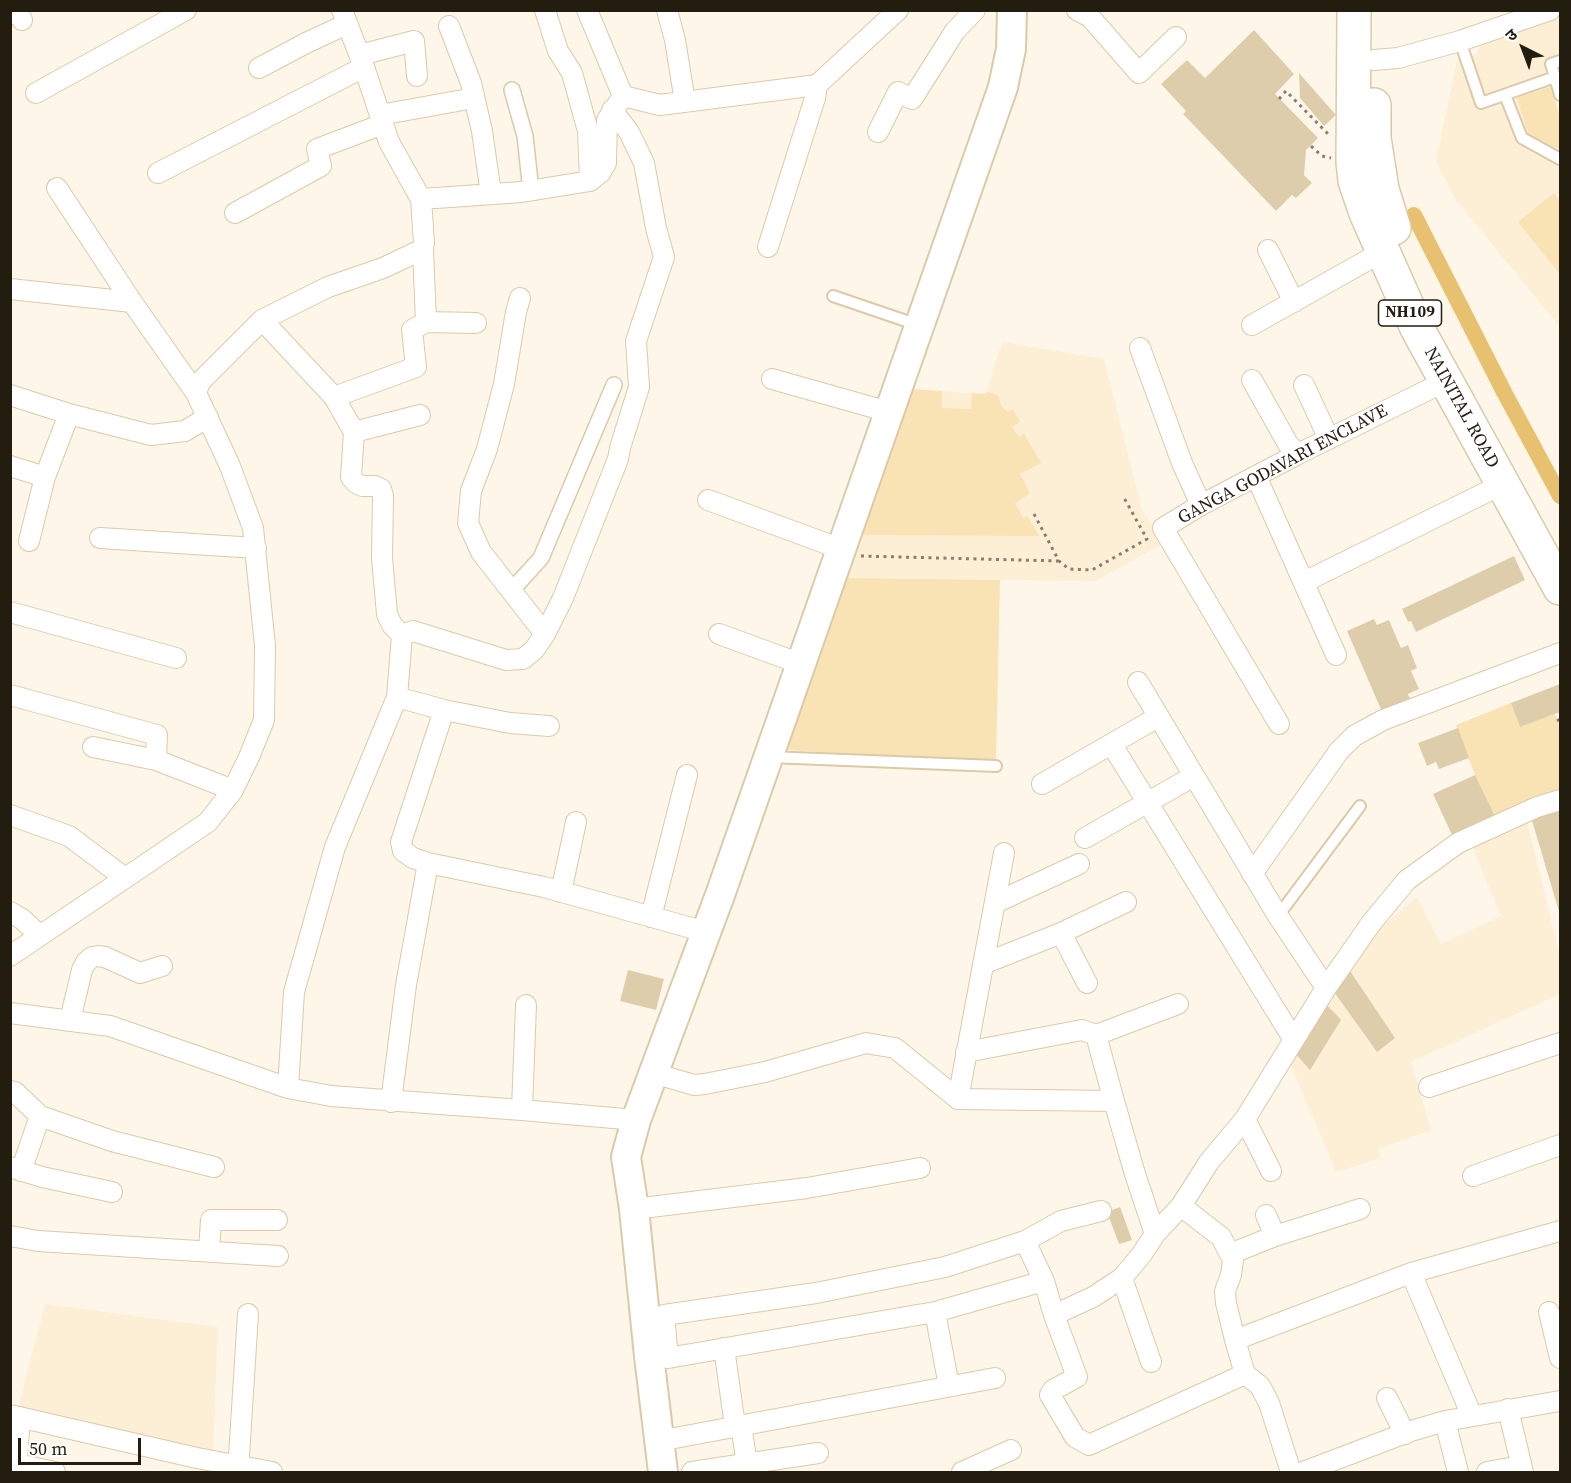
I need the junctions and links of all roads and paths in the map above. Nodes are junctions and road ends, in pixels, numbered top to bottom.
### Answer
1 (186, 10) edge
2 (545, 10) edge
3 (587, 10) edge
4 (667, 10) edge
5 (898, 10) edge
6 (975, 10) edge
7 (1012, 10) edge
8 (1077, 10) edge
9 (1354, 10) edge
10 (1374, 10) edge
11 (1550, 10) edge
12 (344, 17) edge
13 (449, 26) dead end
14 (1176, 37) dead end
15 (1460, 41) junction
16 (1374, 60) junction
17 (362, 61) junction
18 (1560, 61) edge
19 (259, 68) dead end
20 (417, 76) dead end
21 (1555, 77) junction
22 (817, 85) junction
23 (512, 90) dead end
24 (36, 93) dead end
25 (1505, 95) junction
26 (1560, 95) edge
27 (474, 98) junction
28 (1353, 98) junction
29 (1280, 99) dead end
30 (685, 102) junction
31 (618, 103) junction
32 (382, 120) junction
33 (878, 132) dead end
34 (1328, 150) junction
35 (1560, 159) edge
36 (158, 173) dead end
37 (590, 181) junction
38 (57, 188) dead end
39 (531, 191) junction
40 (491, 194) junction
41 (421, 199) junction
42 (235, 213) dead end
43 (768, 247) dead end
44 (423, 249) junction
45 (1268, 250) dead end
46 (1382, 252) junction
47 (10, 289) edge
48 (833, 296) dead end
49 (520, 298) dead end
50 (132, 302) junction
51 (1294, 302) junction
52 (261, 320) junction
53 (426, 322) junction
54 (476, 323) dead end
55 (1252, 325) dead end
56 (919, 326) junction
57 (1140, 348) dead end
58 (772, 379) dead end
59 (1252, 380) dead end
60 (1446, 381) junction
61 (614, 385) dead end
62 (1304, 385) dead end
63 (196, 393) junction
64 (10, 395) edge
65 (334, 397) junction
66 (889, 412) junction
67 (69, 414) junction
68 (420, 415) dead end
69 (208, 417) junction
70 (354, 432) junction
71 (1329, 439) junction
72 (1298, 454) junction
73 (10, 466) edge
74 (1256, 476) junction
75 (45, 477) junction
76 (1503, 484) junction
77 (1123, 496) dead end
78 (708, 500) dead end
79 (1201, 505) junction
80 (1034, 514) dead end
81 (100, 538) dead end
82 (29, 541) dead end
83 (1560, 541) edge
84 (256, 548) junction
85 (840, 552) junction
86 (1059, 561) junction
87 (1304, 582) junction
88 (1560, 588) edge
89 (511, 591) junction
90 (10, 612) edge
91 (402, 634) junction
92 (545, 634) junction
93 (719, 634) dead end
94 (1560, 653) edge
95 (1336, 655) dead end
96 (176, 658) dead end
97 (801, 664) junction
98 (1138, 682) dead end
99 (10, 695) edge
100 (397, 697) junction
101 (444, 710) junction
102 (1158, 717) junction
103 (1279, 724) dead end
104 (549, 726) dead end
105 (1112, 745) junction
106 (93, 747) dead end
107 (769, 757) junction
108 (156, 760) junction
109 (996, 766) dead end
110 (687, 775) dead end
111 (1194, 776) junction
112 (1042, 784) dead end
113 (233, 790) junction
114 (1560, 800) edge
115 (1147, 803) junction
116 (1360, 806) dead end
117 (10, 815) edge
118 (576, 822) dead end
119 (1085, 838) dead end
120 (1004, 853) dead end
121 (428, 863) junction
122 (1079, 864) dead end
123 (1252, 874) junction
124 (125, 878) junction
125 (561, 892) junction
126 (1126, 902) dead end
127 (995, 903) junction
128 (10, 912) edge
129 (1278, 916) junction
130 (651, 917) junction
131 (706, 932) junction
132 (1062, 933) junction
133 (39, 935) junction
134 (10, 956) edge
135 (983, 964) junction
136 (162, 966) dead end
137 (1087, 984) dead end
138 (1326, 988) junction
139 (1178, 1004) dead end
140 (526, 1005) dead end
141 (10, 1012) edge
142 (70, 1020) junction
143 (1096, 1035) junction
144 (1294, 1040) junction
145 (1560, 1043) edge
146 (966, 1052) junction
147 (653, 1073) junction
148 (1429, 1087) dead end
149 (288, 1088) junction
150 (10, 1091) edge
151 (958, 1099) junction
152 (1113, 1101) junction
153 (391, 1102) junction
154 (522, 1110) junction
155 (40, 1116) junction
156 (1245, 1119) junction
157 (636, 1120) junction
158 (1560, 1145) edge
159 (214, 1167) dead end
160 (920, 1168) dead end
161 (16, 1169) edge
162 (1271, 1171) dead end
163 (1473, 1176) dead end
164 (112, 1192) dead end
165 (1181, 1206) junction
166 (634, 1209) junction
167 (1360, 1209) dead end
168 (1101, 1211) dead end
169 (1266, 1215) dead end
170 (277, 1220) dead end
171 (1560, 1231) edge
172 (1155, 1234) junction
173 (10, 1236) edge
174 (1275, 1236) junction
175 (1025, 1241) junction
176 (209, 1251) junction
177 (1230, 1254) junction
178 (278, 1256) dead end
179 (1412, 1273) junction
180 (1122, 1278) junction
181 (1044, 1281) junction
182 (935, 1312) junction
183 (1550, 1312) dead end
184 (248, 1314) dead end
185 (1054, 1315) junction
186 (1235, 1340) junction
187 (724, 1348) junction
188 (1560, 1358) edge
189 (1151, 1362) dead end
190 (1245, 1374) junction
191 (995, 1378) dead end
192 (949, 1386) junction
193 (1387, 1398) dead end
194 (1560, 1401) edge
195 (1508, 1409) junction
196 (15, 1416) edge
197 (1472, 1416) junction
198 (1445, 1421) junction
199 (738, 1426) junction
200 (1405, 1434) junction
201 (659, 1441) junction
202 (1011, 1450) dead end
203 (818, 1454) dead end
204 (747, 1464) junction
205 (197, 1465) edge
206 (17, 1468) edge
207 (238, 1469) edge
208 (1522, 1469) edge
209 (55, 1473) edge
210 (272, 1473) edge
211 (663, 1473) edge
212 (692, 1473) edge
213 (962, 1473) edge
214 (1291, 1473) edge
215 (1304, 1473) edge
216 (1458, 1473) edge
217 (1487, 1473) edge

1 - 24 street
2 - 37 street
3 - 31 street
4 - 30 street
5 - 22 street
6 - 33 street
7 - 56 main road
8 - 14 street
9 - 28 highway, NAINITAL ROAD / NH109
10 - 16 highway, NAINITAL ROAD / NH109
11 - 15 street
12 - 17 street
12 - 19 street
13 - 27 street
15 - 16 street
15 - 25 lane
16 - 83 highway, NAINITAL ROAD / NH109
17 - 20 street
17 - 32 street
17 - 36 street
18 - 21 lane
21 - 25 lane
21 - 26 lane
22 - 30 street
22 - 43 street
23 - 39 street
25 - 35 lane
27 - 32 street
27 - 40 street
28 - 34 highway
28 - 46 highway, NAINITAL ROAD / NH109
29 - 34 path
30 - 31 street
31 - 37 street
31 - 92 street
32 - 41 street
32 - 42 street
34 - 46 highway
37 - 39 street
38 - 50 street
39 - 40 street
40 - 41 street
41 - 44 street
44 - 52 street
44 - 53 street
45 - 51 street
46 - 51 street
46 - 60 highway, NAINITAL ROAD / NH109
47 - 50 street
48 - 56 lane
49 - 89 street
50 - 63 street
51 - 55 street
52 - 63 street
52 - 65 street
53 - 54 street
53 - 65 street
56 - 66 main road
57 - 79 street
58 - 66 street
59 - 72 street
60 - 71 street, GANGA GODAVARI ENCLAVE
60 - 76 highway, NAINITAL ROAD / NH109
61 - 89 street
62 - 71 street
63 - 69 street
64 - 67 street
65 - 70 street
66 - 85 main road
67 - 69 street
67 - 75 street
68 - 70 street
69 - 84 street
70 - 91 street
71 - 72 street, GANGA GODAVARI ENCLAVE
72 - 74 street, GANGA GODAVARI ENCLAVE
73 - 75 street
74 - 79 street, GANGA GODAVARI ENCLAVE
74 - 87 street
75 - 82 street
76 - 87 street
76 - 88 highway, NAINITAL ROAD / NH109
77 - 86 path
78 - 85 street
79 - 103 street, GANGA GODAVARI ENCLAVE
80 - 86 path
81 - 84 street
84 - 113 street
85 - 86 path
85 - 97 main road
87 - 95 street
89 - 92 street
90 - 96 street
91 - 92 street
91 - 100 street
93 - 97 street
94 - 123 street
97 - 107 main road
98 - 102 street
99 - 108 street
100 - 101 street
100 - 149 street
101 - 104 street
101 - 121 street
102 - 105 street
102 - 111 street
105 - 112 street
105 - 115 street
106 - 108 street
107 - 109 lane
107 - 131 main road
108 - 113 street
110 - 130 street
111 - 115 street
111 - 123 street
113 - 124 street
114 - 138 street
115 - 119 street
115 - 144 street
116 - 129 lane
117 - 124 street
118 - 125 street
120 - 127 street
121 - 125 street
121 - 153 street
122 - 127 street
123 - 129 street
124 - 133 street
125 - 130 street
126 - 132 street
127 - 135 street
128 - 133 street
129 - 138 street
130 - 131 street
131 - 147 main road
132 - 135 street
132 - 137 street
133 - 134 street
135 - 146 street
136 - 142 street
138 - 144 street
139 - 143 street
140 - 154 street
141 - 142 street
142 - 149 street
143 - 146 street
143 - 152 street
144 - 156 street
145 - 148 street
146 - 151 street
147 - 151 street
147 - 157 main road
149 - 153 street
150 - 155 street
151 - 152 street
152 - 172 street
153 - 154 street
154 - 157 street
155 - 159 street
155 - 161 street
156 - 162 street
156 - 165 street
157 - 166 main road
158 - 163 street
160 - 166 street
161 - 164 street
165 - 172 street
165 - 177 street
166 - 201 main road
167 - 174 street
168 - 175 street
169 - 174 street
170 - 176 street
171 - 179 street
172 - 180 street
173 - 176 street
174 - 177 street
175 - 181 street
175 - 187 street
176 - 178 street
177 - 186 street
179 - 186 street
179 - 197 street
180 - 185 street
180 - 189 street
181 - 182 street
181 - 185 street
182 - 187 street
182 - 192 street
183 - 188 street
184 - 207 street
185 - 190 street
186 - 190 street
187 - 199 street
190 - 214 street
191 - 192 street
192 - 199 street
193 - 200 street
194 - 195 street
195 - 197 street
195 - 208 street
196 - 205 street
196 - 206 street
197 - 198 street
198 - 200 street
198 - 216 street
199 - 201 street
199 - 204 street
200 - 215 street
201 - 211 main road
202 - 213 street
203 - 204 street
204 - 212 street
205 - 207 street
206 - 209 street
207 - 210 street
208 - 217 street

